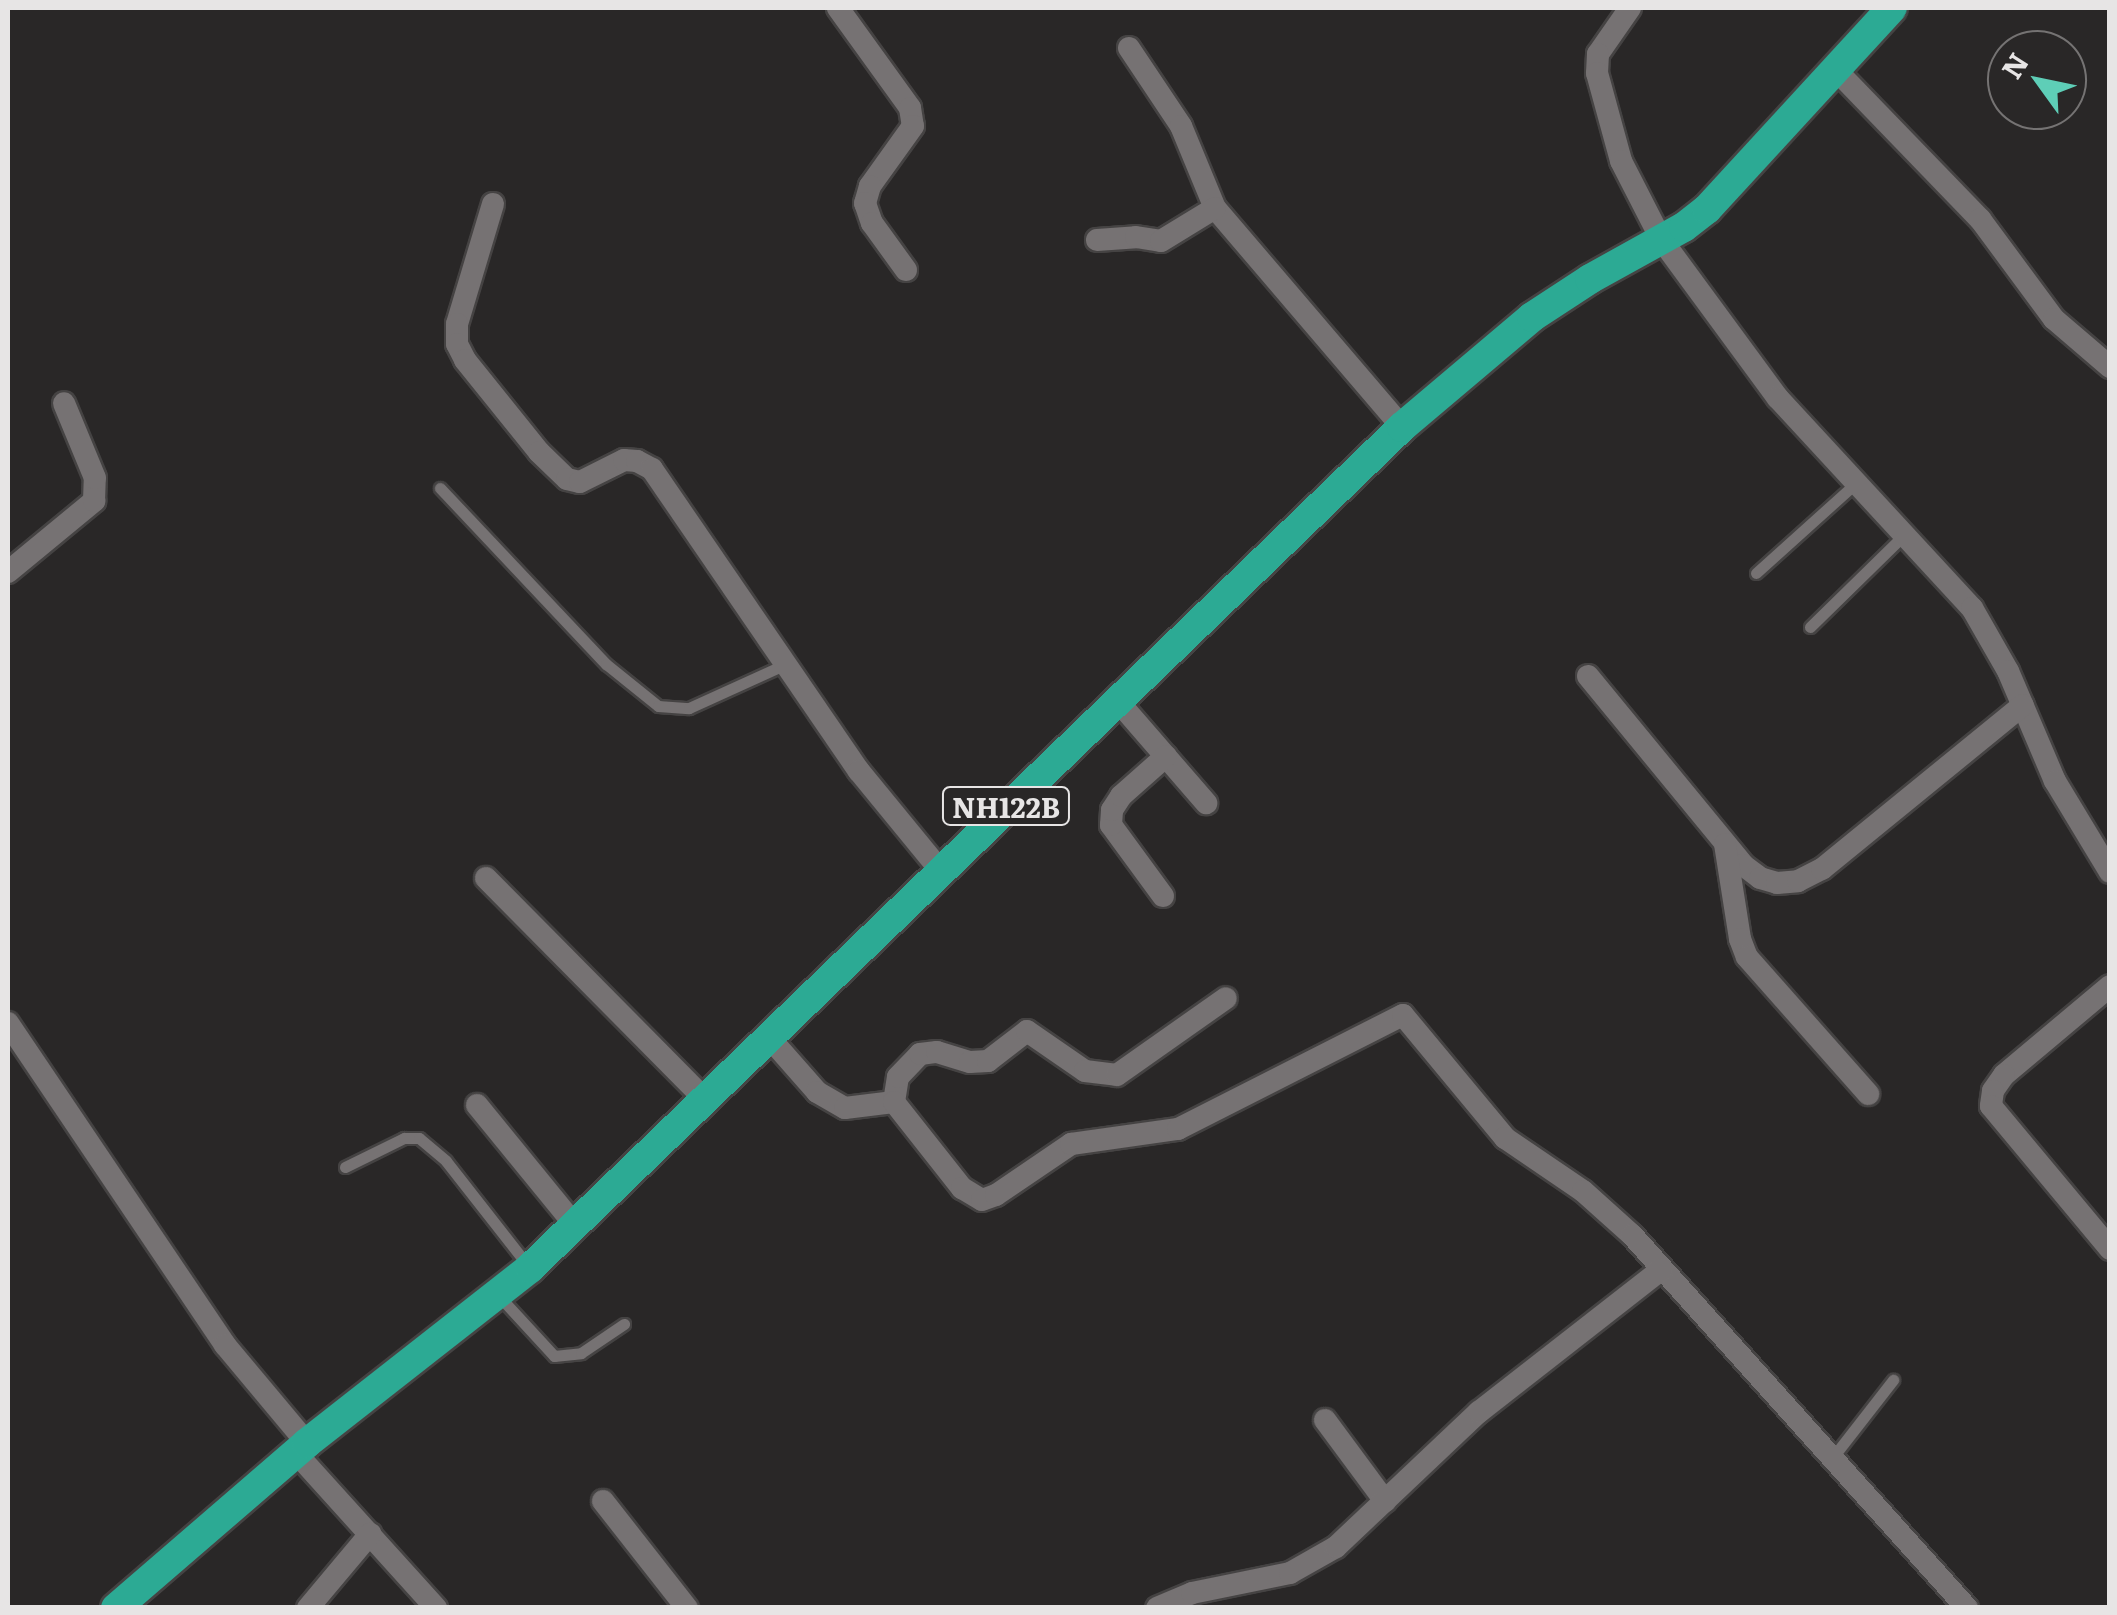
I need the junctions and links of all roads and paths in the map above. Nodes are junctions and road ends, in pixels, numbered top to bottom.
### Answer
1 (838, 8) edge
2 (1630, 8) edge
3 (1892, 8) edge
4 (1129, 48) dead end
5 (1835, 69) junction
6 (493, 204) dead end
7 (1214, 208) junction
8 (1662, 239) junction
9 (1097, 240) dead end
10 (906, 270) dead end
11 (2110, 367) edge
12 (64, 403) dead end
13 (1402, 427) junction
14 (1855, 484) junction
15 (440, 488) dead end
16 (1903, 536) junction
17 (8, 572) edge
18 (1756, 574) dead end
19 (1810, 627) dead end
20 (786, 664) junction
21 (1588, 676) dead end
22 (1116, 699) junction
23 (2022, 705) junction
24 (1166, 756) junction
25 (1206, 803) dead end
26 (1725, 844) junction
27 (940, 870) junction
28 (2110, 872) edge
29 (486, 878) dead end
30 (1163, 896) dead end
31 (2110, 986) edge
32 (1226, 998) dead end
33 (8, 1023) edge
34 (767, 1035) junction
35 (1868, 1094) dead end
36 (704, 1098) junction
37 (894, 1102) junction
38 (477, 1105) dead end
39 (345, 1167) dead end
40 (574, 1224) junction
41 (2110, 1249) edge
42 (530, 1268) junction
43 (1662, 1268) junction
44 (498, 1295) junction
45 (624, 1324) dead end
46 (1893, 1380) dead end
47 (1325, 1420) dead end
48 (301, 1448) junction
49 (1833, 1458) junction
50 (603, 1501) dead end
51 (1385, 1502) junction
52 (370, 1534) junction
53 (116, 1608) edge
54 (308, 1608) edge
55 (436, 1608) edge
56 (687, 1608) edge
57 (1158, 1608) edge
58 (1968, 1608) edge

1 - 10 street
2 - 8 street
3 - 5 highway, NH122B
4 - 7 street
5 - 8 highway, NH122B
5 - 11 street
6 - 20 street
7 - 9 street
7 - 13 street
8 - 13 highway, NH122B
8 - 14 street
12 - 17 street
13 - 22 highway, NH122B
14 - 16 street
14 - 18 lane
15 - 20 lane
16 - 19 lane
16 - 23 street
20 - 27 street
21 - 26 street
22 - 24 street
22 - 27 highway, NH122B
23 - 26 street
23 - 28 street
24 - 25 street
24 - 30 street
26 - 35 street
27 - 34 highway, NH122B
29 - 36 street
31 - 41 street
32 - 37 street
33 - 48 street
34 - 36 highway, NH122B
34 - 37 street
36 - 40 highway, NH122B
37 - 43 street
38 - 40 street
39 - 42 lane
40 - 42 highway, NH122B
42 - 44 highway, NH122B
43 - 49 street
43 - 51 street
44 - 45 lane
44 - 48 highway, NH122B
46 - 49 lane
47 - 51 street
48 - 52 street
48 - 53 highway, NH122B
49 - 58 street
50 - 56 street
51 - 57 street
52 - 54 street
52 - 55 street

